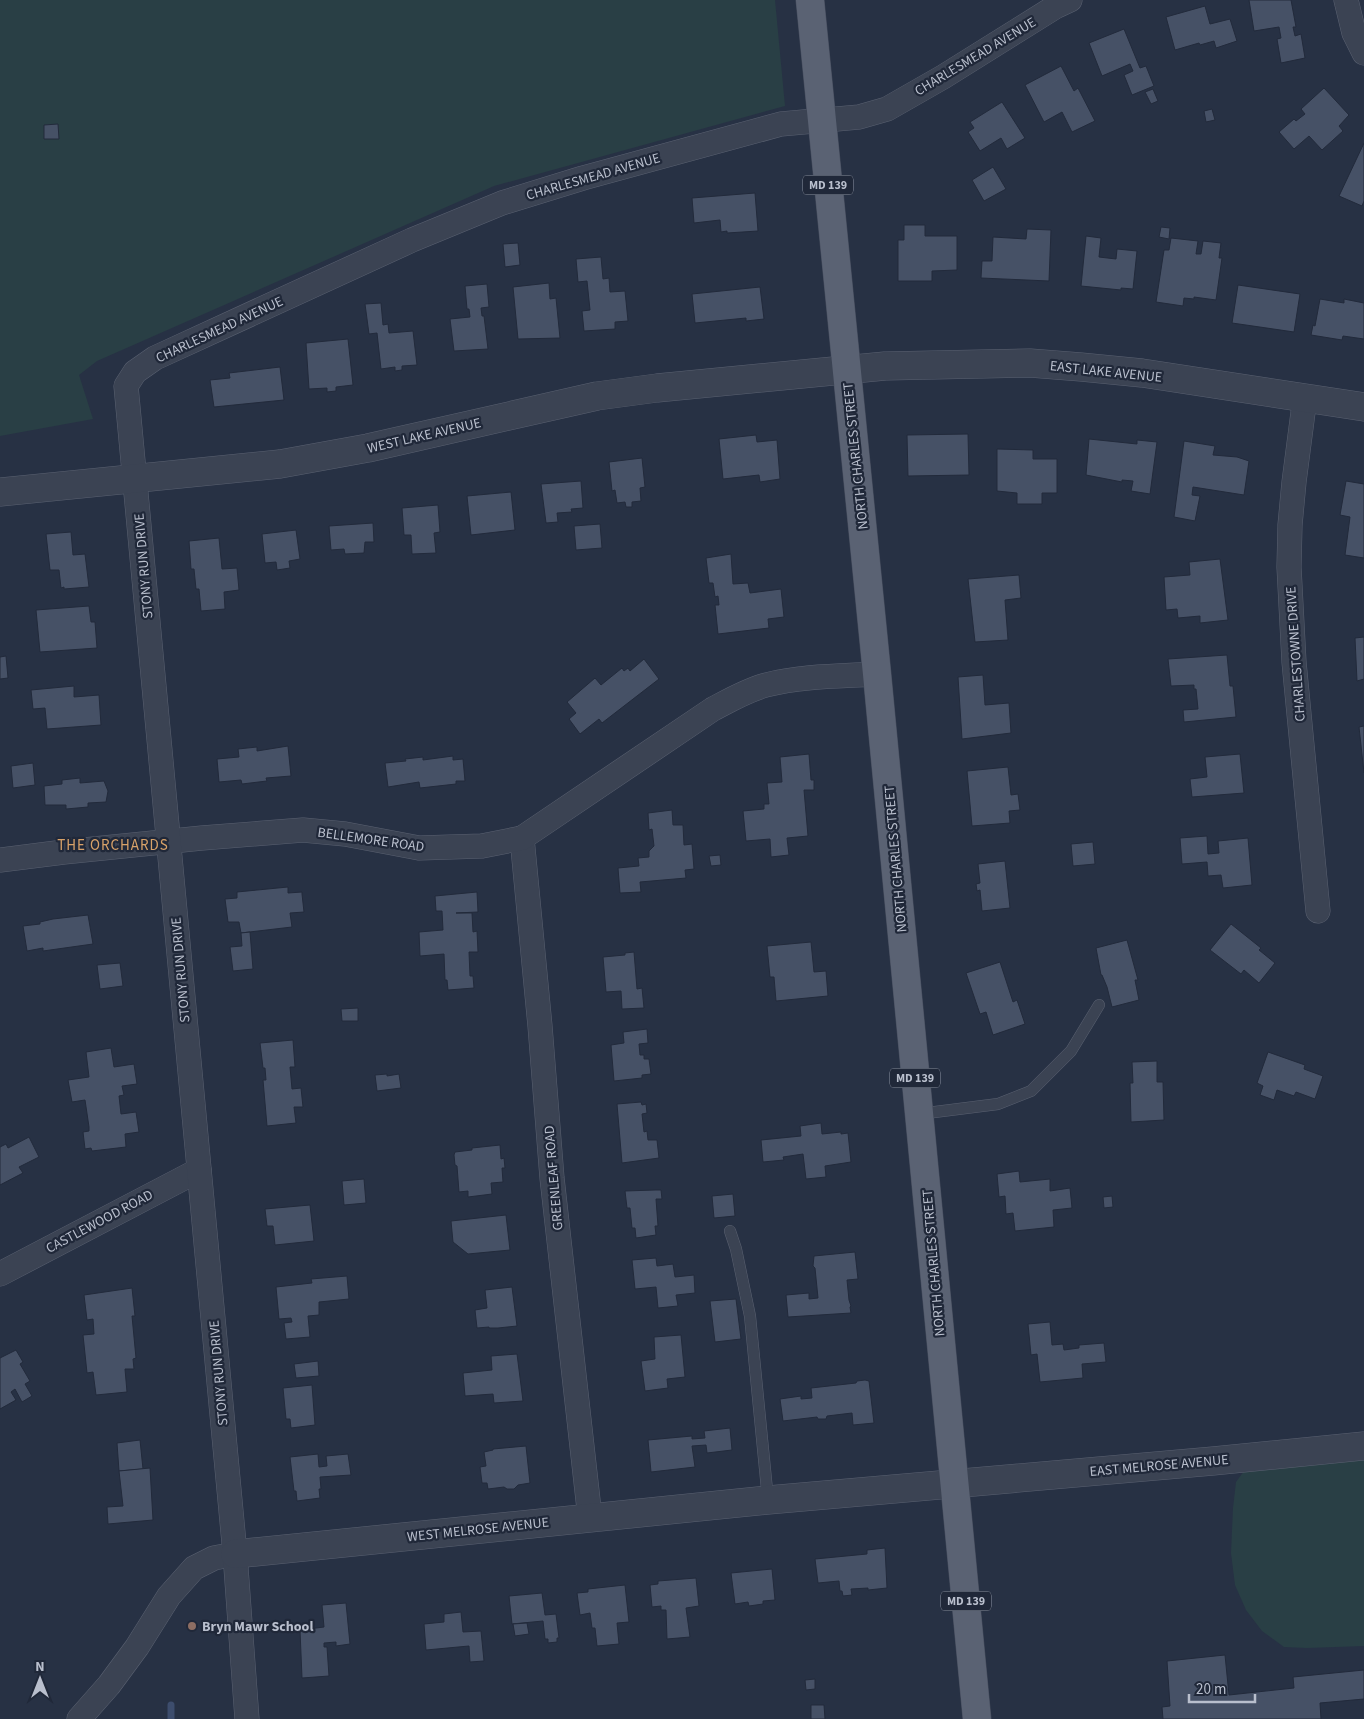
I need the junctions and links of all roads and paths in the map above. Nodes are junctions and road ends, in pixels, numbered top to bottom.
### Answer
1 (810, 0) edge
2 (1070, 0) edge
3 (1346, 0) edge
4 (1364, 53) edge
5 (821, 121) junction
6 (846, 370) junction
7 (126, 386) joint
8 (1305, 397) junction
9 (1364, 407) edge
10 (135, 480) junction
11 (0, 492) edge
12 (878, 674) junction
13 (522, 838) junction
14 (168, 842) junction
15 (0, 860) edge
16 (1318, 911) dead end
17 (1099, 1005) dead end
18 (919, 1114) junction
19 (199, 1170) junction
20 (730, 1231) dead end
21 (0, 1274) edge
22 (1364, 1446) edge
23 (954, 1483) junction
24 (768, 1500) junction
25 (590, 1518) junction
26 (235, 1554) junction
27 (79, 1719) edge
28 (246, 1719) edge
29 (977, 1719) edge

1 - 5 main road, NORTH CHARLES STREET / MD 139
2 - 5 street, CHARLESMEAD AVENUE
3 - 4 street
5 - 6 main road, NORTH CHARLES STREET / MD 139
5 - 7 street, CHARLESMEAD AVENUE
6 - 8 street, EAST LAKE AVENUE
6 - 10 street, WEST LAKE AVENUE
6 - 12 main road, NORTH CHARLES STREET / MD 139
7 - 10 street, STONY RUN DRIVE
8 - 9 street, EAST LAKE AVENUE
8 - 16 street, CHARLESTOWNE DRIVE
10 - 11 street, WEST LAKE AVENUE
10 - 14 street, STONY RUN DRIVE
12 - 13 street, BELLEMORE ROAD
12 - 18 main road, NORTH CHARLES STREET / MD 139
13 - 14 street, BELLEMORE ROAD
13 - 25 street, GREENLEAF ROAD
14 - 15 street, BELLEMORE ROAD
14 - 19 street, STONY RUN DRIVE
17 - 18 lane
18 - 23 main road, NORTH CHARLES STREET / MD 139
19 - 21 street, CASTLEWOOD ROAD
19 - 26 street, STONY RUN DRIVE
20 - 24 lane
22 - 23 street, EAST MELROSE AVENUE
23 - 24 street, WEST MELROSE AVENUE
23 - 29 main road, NORTH CHARLES STREET / MD 139
24 - 25 street, WEST MELROSE AVENUE
25 - 26 street, WEST MELROSE AVENUE
26 - 27 street, WEST MELROSE AVENUE
26 - 28 street, STONY RUN DRIVE

